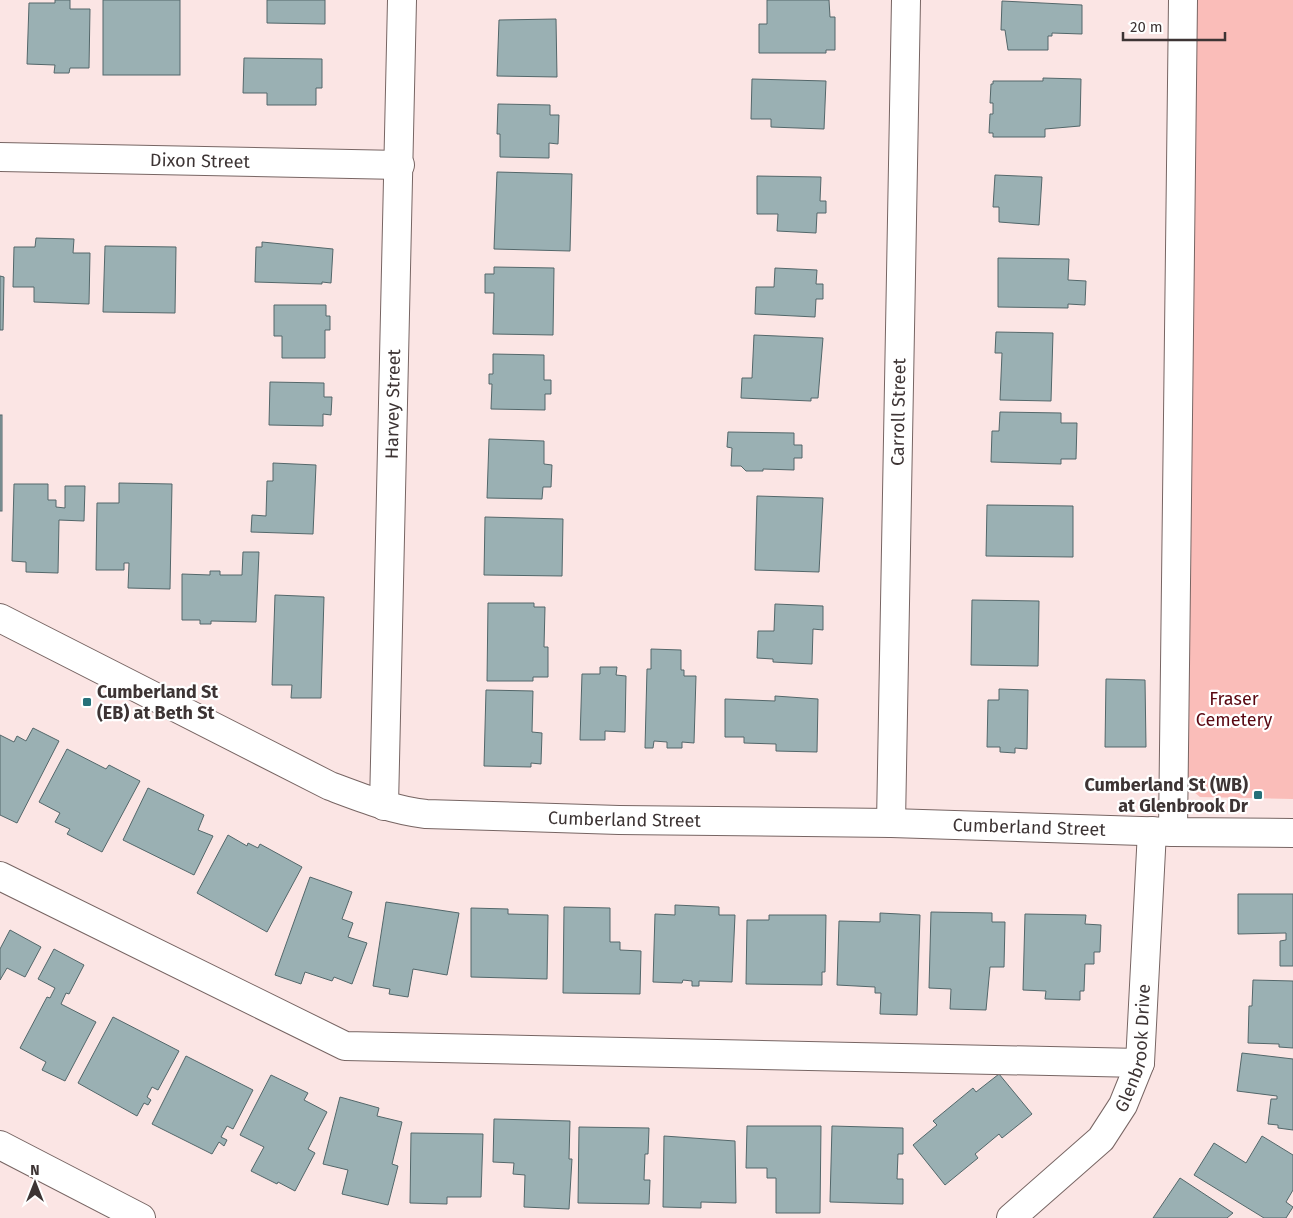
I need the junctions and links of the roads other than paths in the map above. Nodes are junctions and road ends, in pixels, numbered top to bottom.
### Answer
1 (402, 0) edge
2 (906, 0) edge
3 (1183, 0) edge
4 (0, 157) edge
5 (400, 165) junction
6 (0, 618) edge
7 (384, 806) junction
8 (892, 823) junction
9 (1162, 832) junction
10 (1293, 833) edge
11 (0, 876) edge
12 (1140, 1063) junction
13 (0, 1145) edge
14 (141, 1218) edge
15 (1011, 1218) edge

1 - 5 street, Harvey Street
2 - 8 street, Carroll Street
3 - 9 street, Glenbrook Drive
4 - 5 street, Dixon Street
5 - 7 street, Harvey Street
6 - 7 street, Cumberland Street
7 - 8 street, Cumberland Street
8 - 9 street, Cumberland Street
9 - 10 street, Cumberland Street
9 - 12 street, Glenbrook Drive
11 - 12 street
12 - 15 street, Glenbrook Drive
13 - 14 street

